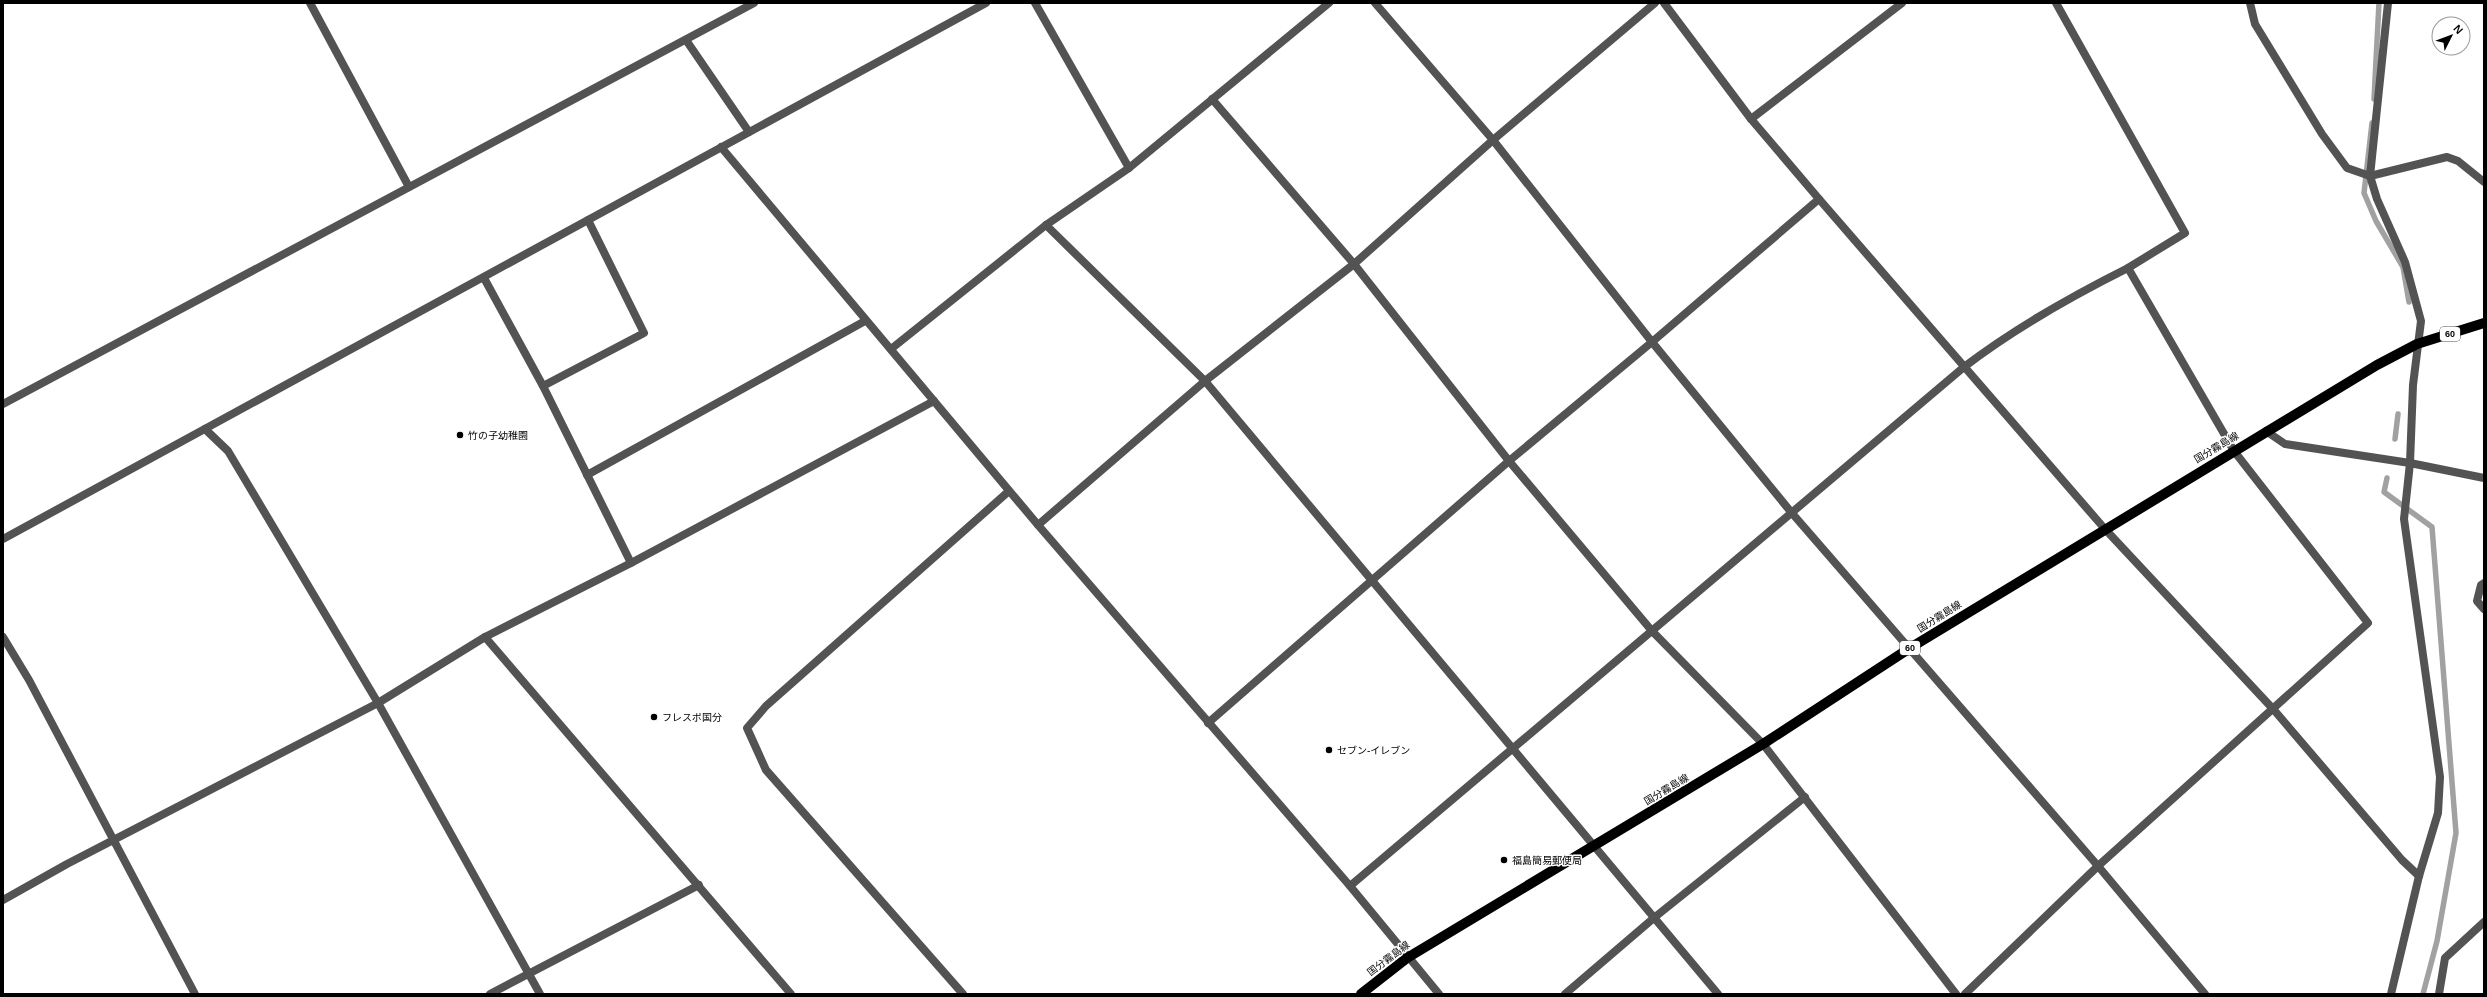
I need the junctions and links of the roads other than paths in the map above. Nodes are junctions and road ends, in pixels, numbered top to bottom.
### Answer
1 (310, 3) edge
2 (754, 3) edge
3 (986, 3) edge
4 (1035, 3) edge
5 (1329, 3) edge
6 (1375, 3) edge
7 (1655, 3) edge
8 (1664, 3) edge
9 (1902, 3) edge
10 (2056, 3) edge
11 (2250, 3) edge
12 (2388, 3) edge
13 (686, 40) junction
14 (1212, 98) junction
15 (1751, 119) junction
16 (749, 132) junction
17 (1493, 140) junction
18 (721, 147) junction
19 (1129, 168) junction
20 (2370, 176) junction
21 (2484, 182) edge
22 (409, 187) junction
23 (1819, 199) junction
24 (588, 220) junction
25 (1046, 225) junction
26 (1354, 264) junction
27 (2128, 268) junction
28 (484, 278) junction
29 (865, 321) junction
30 (2484, 323) edge
31 (1652, 342) junction
32 (2417, 344) junction
33 (890, 349) junction
34 (1964, 367) junction
35 (1205, 381) junction
36 (543, 386) junction
37 (934, 401) junction
38 (3, 404) edge
39 (205, 429) junction
40 (2266, 431) junction
41 (2234, 451) junction
42 (1509, 460) junction
43 (2410, 463) junction
44 (588, 475) junction
45 (2484, 478) edge
46 (1009, 491) junction
47 (1792, 512) junction
48 (1038, 525) junction
49 (2104, 528) junction
50 (3, 539) edge
51 (631, 563) junction
52 (1370, 580) junction
53 (2484, 583) edge
54 (2484, 609) edge
55 (1652, 632) junction
56 (485, 636) junction
57 (3, 637) edge
58 (1910, 648) junction
59 (378, 702) junction
60 (2274, 710) junction
61 (1208, 723) junction
62 (1763, 744) junction
63 (1512, 747) junction
64 (1805, 797) junction
65 (113, 841) junction
66 (1594, 845) junction
67 (2098, 866) junction
68 (2419, 876) junction
69 (699, 885) junction
70 (1350, 886) junction
71 (3, 900) edge
72 (1655, 917) junction
73 (2484, 922) edge
74 (1407, 958) junction
75 (529, 974) junction
76 (195, 994) edge
77 (490, 994) edge
78 (540, 994) edge
79 (791, 994) edge
80 (963, 994) edge
81 (1361, 994) edge
82 (1439, 994) edge
83 (1565, 994) edge
84 (1718, 994) edge
85 (1956, 994) edge
86 (1965, 994) edge
87 (2204, 994) edge
88 (2391, 994) edge
89 (2439, 994) edge

1 - 22 street
2 - 13 street
3 - 16 street
4 - 19 street
5 - 14 street
6 - 17 street
7 - 17 street
8 - 15 street
9 - 15 street
10 - 27 street
11 - 20 street
12 - 20 street
13 - 16 street
13 - 22 street
14 - 19 street
14 - 26 street
15 - 23 street
16 - 18 street
17 - 26 street
17 - 31 street
18 - 24 street
18 - 29 street
19 - 25 street
20 - 21 street
20 - 32 street
22 - 38 street
23 - 31 street
23 - 34 street
24 - 28 street
24 - 36 street
25 - 33 street
25 - 35 street
26 - 35 street
26 - 42 street
27 - 34 street
27 - 41 street
28 - 36 street
28 - 39 street
29 - 33 street
29 - 44 street
30 - 32 main road, 国分霧島線 / 60
31 - 42 street
31 - 47 street
32 - 40 main road, 国分霧島線 / 60
32 - 43 street
33 - 37 street
34 - 47 street
34 - 49 street
35 - 48 street
35 - 52 street
36 - 44 street
37 - 46 street
37 - 51 street
39 - 50 street
39 - 59 street
40 - 41 main road, 国分霧島線 / 60
40 - 43 street
41 - 49 main road, 国分霧島線 / 60
41 - 60 street
42 - 52 street
42 - 55 street
43 - 45 street
43 - 68 street
44 - 51 street
46 - 48 street
46 - 80 street
47 - 55 street
47 - 58 street
48 - 61 street
49 - 58 main road, 国分霧島線 / 60
49 - 60 street
51 - 56 street
52 - 61 street
52 - 63 street
53 - 54 street
55 - 62 street
55 - 63 street
56 - 59 street
56 - 69 street
57 - 65 street
58 - 62 main road, 国分霧島線 / 60
58 - 67 street
59 - 65 street
59 - 75 street
60 - 67 street
60 - 68 street
61 - 70 street
62 - 64 street
62 - 66 main road, 国分霧島線 / 60
63 - 66 street
63 - 70 street
64 - 72 street
64 - 85 street
65 - 71 street
65 - 76 street
66 - 72 street
66 - 74 main road, 国分霧島線 / 60
67 - 86 street
67 - 87 street
68 - 88 street
69 - 75 street
69 - 79 street
70 - 74 street
72 - 83 street
72 - 84 street
73 - 89 street
74 - 81 main road, 国分霧島線 / 60
74 - 82 street
75 - 77 street
75 - 78 street

